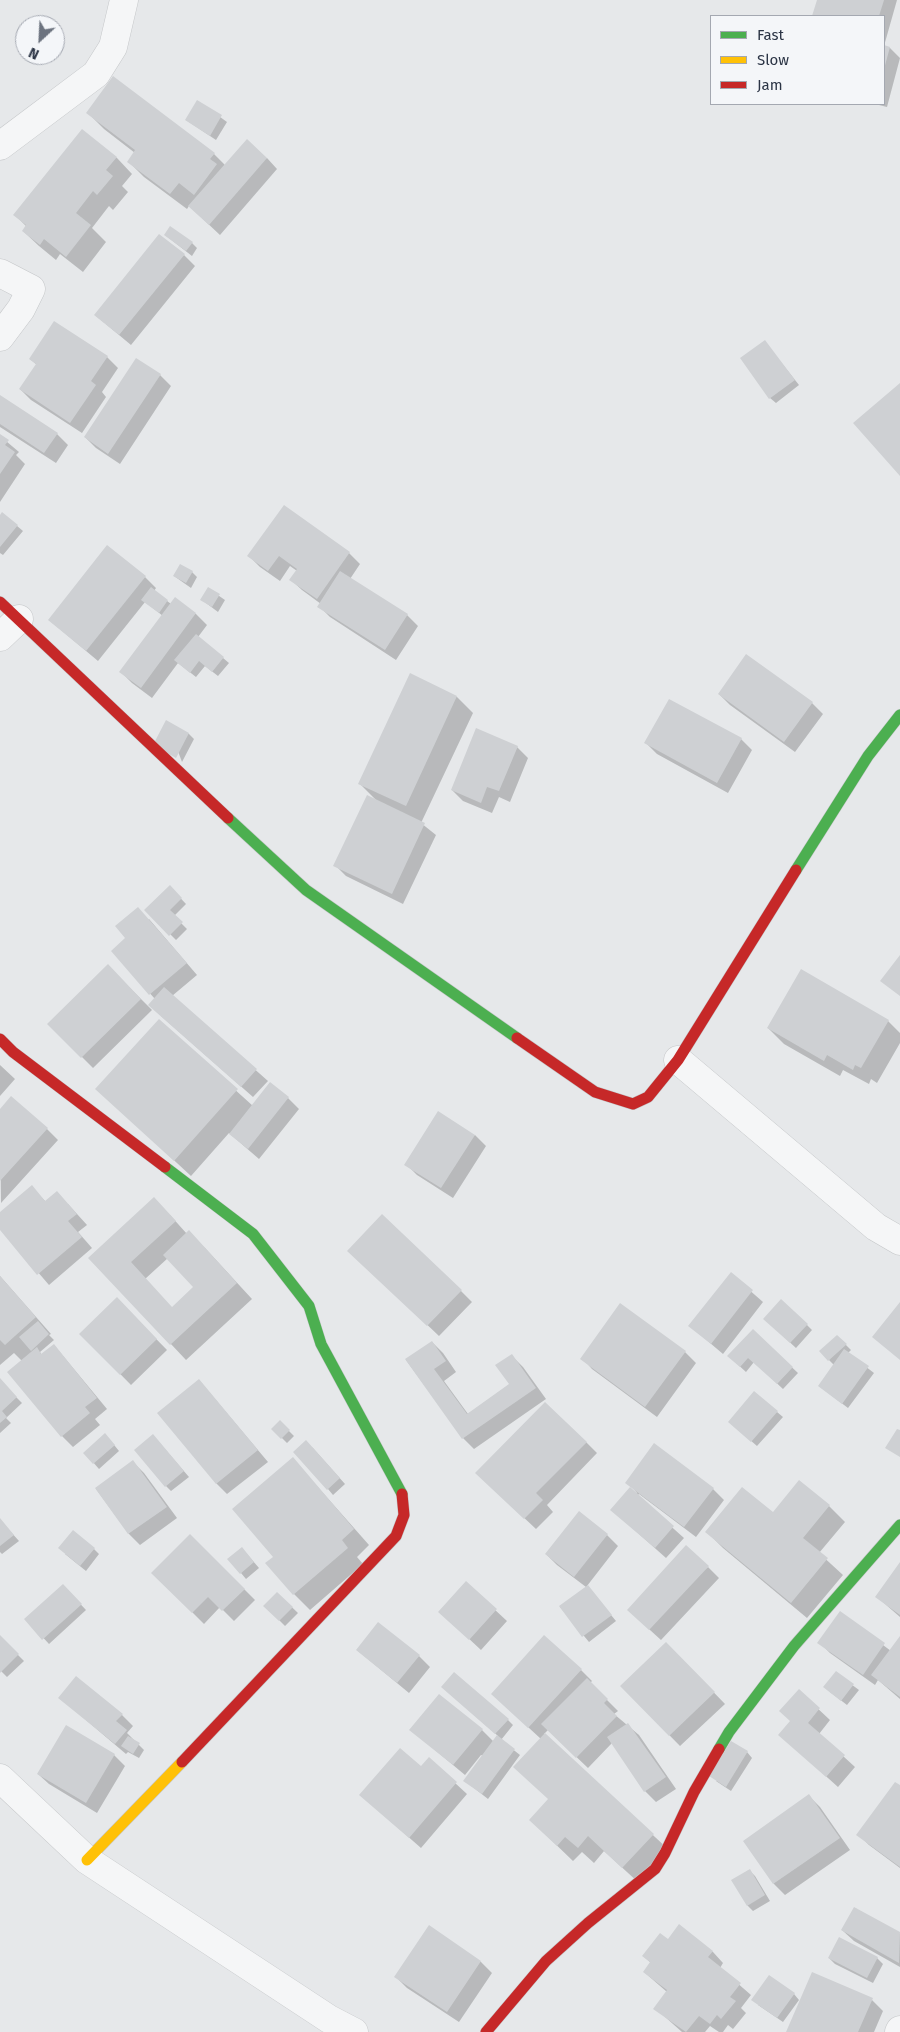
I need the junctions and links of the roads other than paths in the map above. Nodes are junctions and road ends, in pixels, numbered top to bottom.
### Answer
1 (124, 0) edge
2 (0, 146) edge
3 (0, 273) edge
4 (0, 337) edge
5 (6, 619) edge
6 (900, 715) edge
7 (0, 1039) edge
8 (678, 1060) junction
9 (900, 1241) edge
10 (900, 1525) edge
11 (0, 1778) edge
12 (87, 1860) junction
13 (354, 2032) edge
14 (486, 2032) edge

1 - 2 street
3 - 4 street
5 - 8 street
6 - 8 street
7 - 12 street
8 - 9 street
10 - 14 street
11 - 12 street
12 - 13 street

